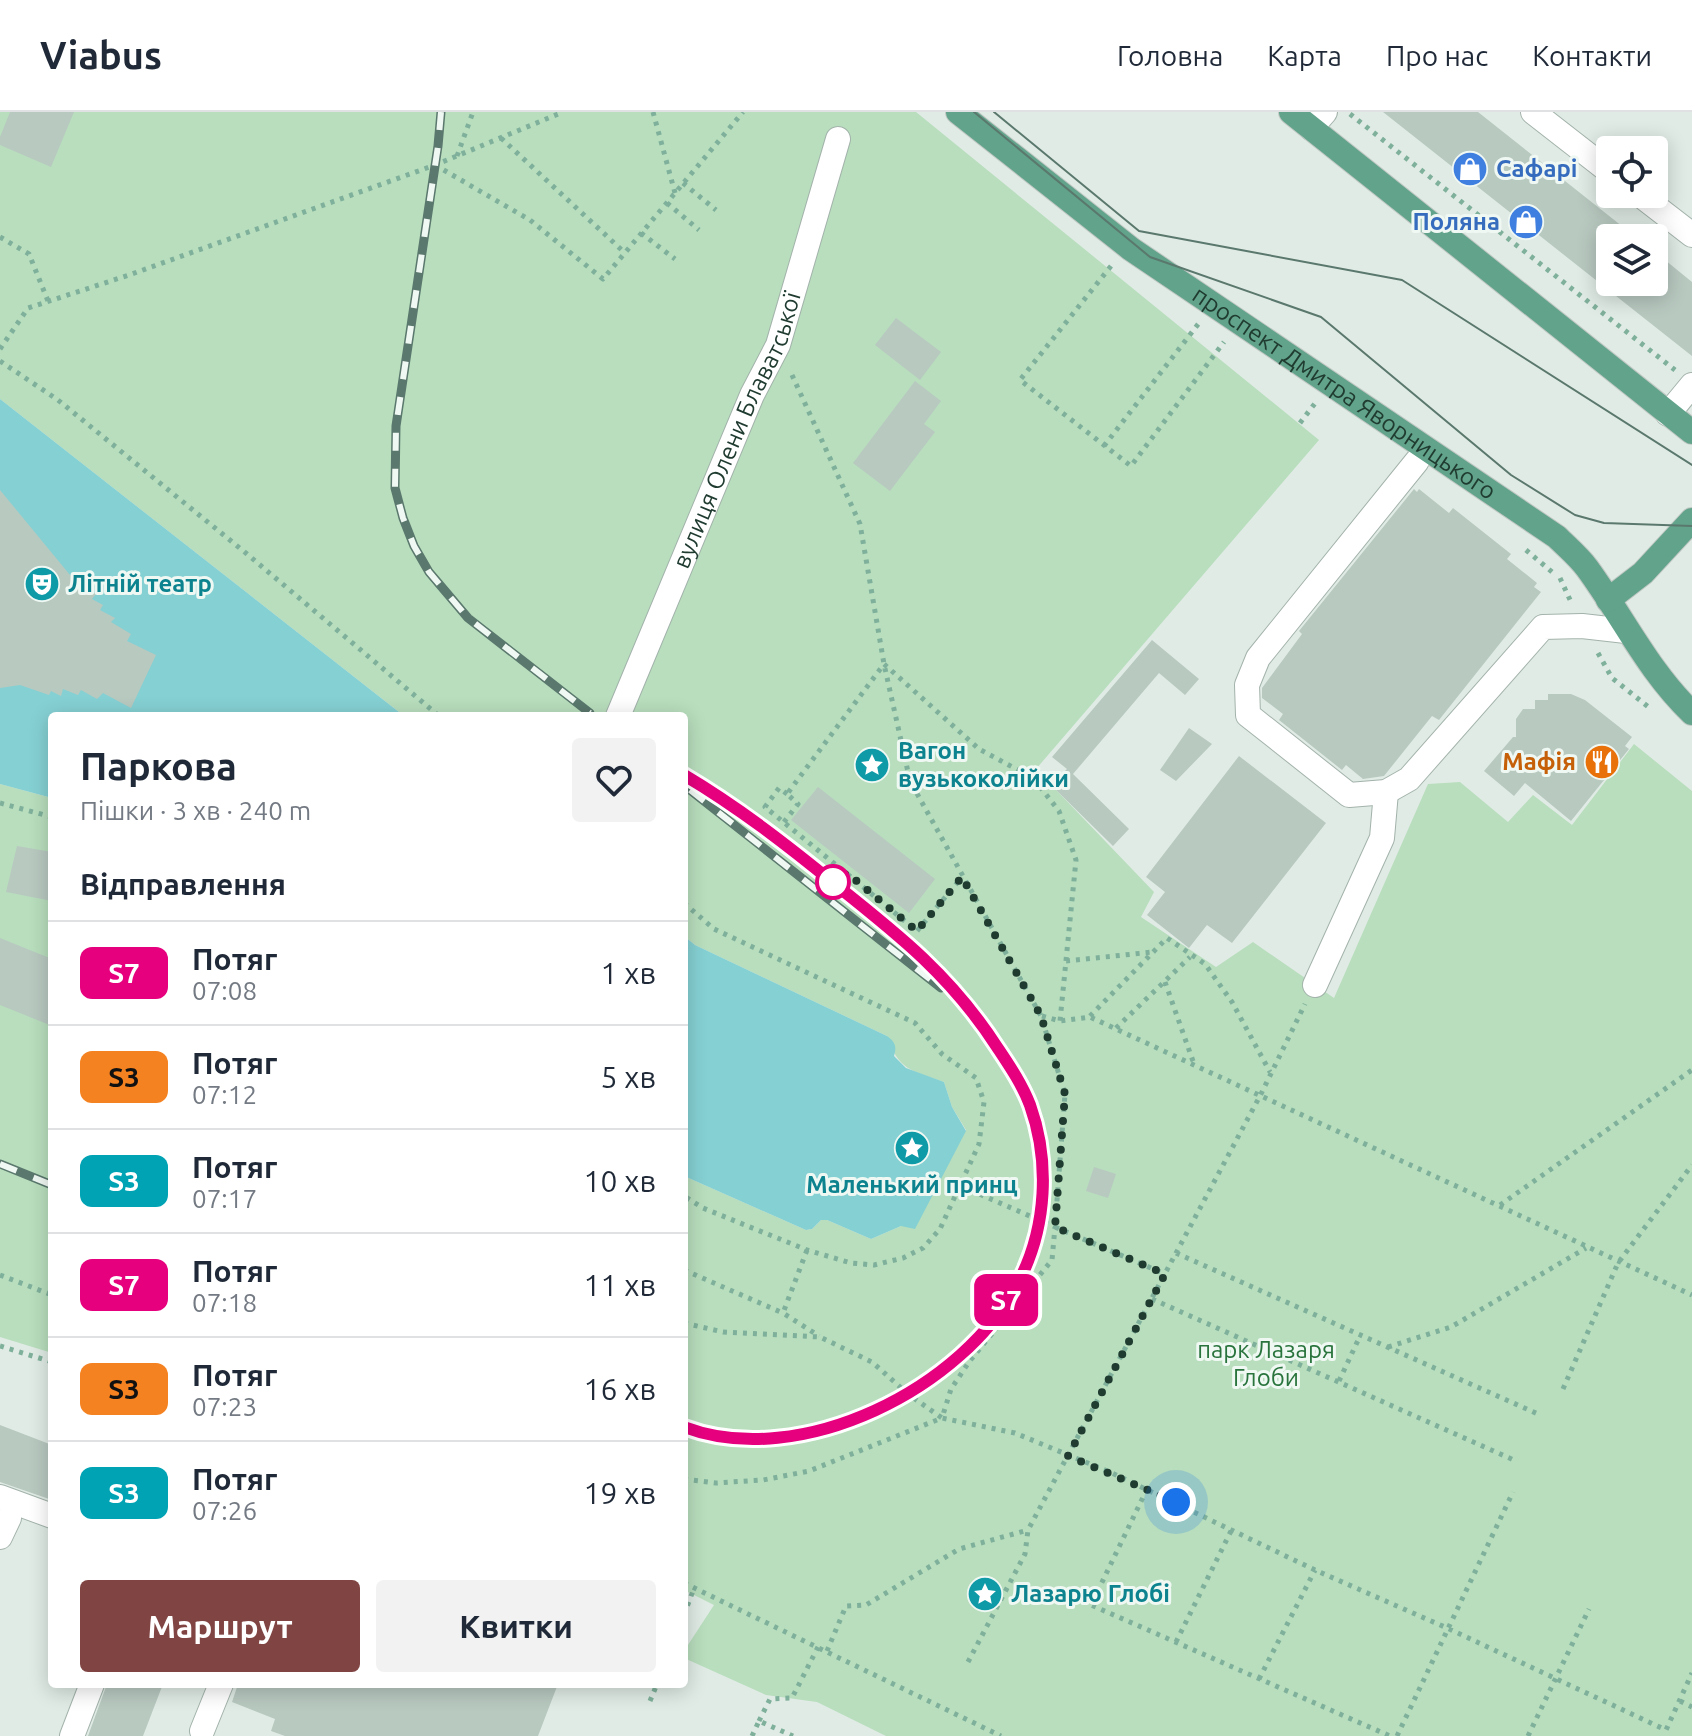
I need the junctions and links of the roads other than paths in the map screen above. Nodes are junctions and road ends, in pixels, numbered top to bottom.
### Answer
1 (958, 112) edge
2 (1291, 112) edge
3 (1533, 112) edge
4 (1318, 120) edge
5 (838, 139) dead end
6 (1596, 161) edge
7 (1657, 208) edge
8 (1692, 235) edge
9 (1686, 379) edge
10 (1668, 414) junction
11 (1692, 432) edge
12 (1417, 461) dead end
13 (1692, 520) edge
14 (1608, 600) junction
15 (1626, 631) junction
16 (620, 712) edge
17 (1692, 713) edge
18 (1386, 792) junction
19 (1315, 985) road end
20 (48, 1516) edge
21 (3, 1517) edge
22 (90, 1688) edge
23 (219, 1688) edge
24 (202, 1731) dead end
25 (72, 1736) edge

1 - 14 main road, проспект Дмитра Яворницького
2 - 4 main road
3 - 6 street
4 - 10 main road
5 - 16 street, вулиця Олени Блаватської
7 - 8 street
9 - 10 street
10 - 11 main road
12 - 18 street
13 - 14 main road
14 - 15 main road, проспект Дмитра Яворницького
15 - 17 main road, проспект Дмитра Яворницького
15 - 18 street
18 - 19 street
20 - 21 street
22 - 25 street
23 - 24 street

